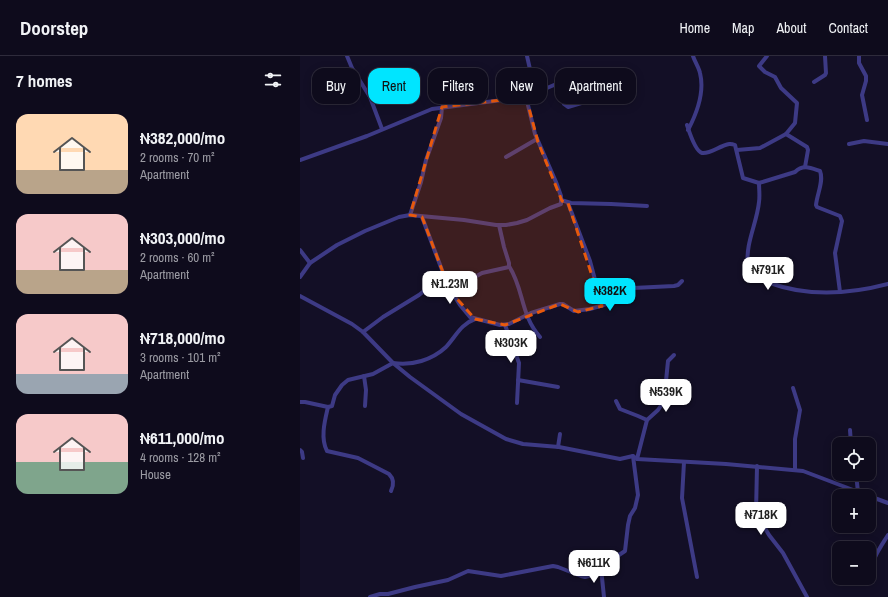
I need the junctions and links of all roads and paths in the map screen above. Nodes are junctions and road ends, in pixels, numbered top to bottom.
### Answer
1 (347, 56) edge
2 (527, 56) edge
3 (693, 56) edge
4 (767, 56) edge
5 (825, 56) edge
6 (859, 56) edge
7 (530, 68) edge
8 (814, 82) dead end
9 (496, 101) edge
10 (528, 104) edge
11 (564, 104) edge
12 (577, 104) edge
13 (442, 107) junction
14 (867, 120) dead end
15 (687, 125) dead end
16 (382, 129) junction
17 (688, 130) junction
18 (786, 134) junction
19 (536, 139) junction
20 (849, 144) dead end
21 (888, 144) edge
22 (737, 150) junction
23 (506, 157) dead end
24 (300, 160) edge
25 (805, 166) junction
26 (759, 183) junction
27 (561, 200) junction
28 (568, 203) junction
29 (647, 206) dead end
30 (410, 215) junction
31 (422, 217) junction
32 (500, 225) junction
33 (300, 250) edge
34 (310, 263) junction
35 (509, 266) junction
36 (442, 272) junction
37 (300, 277) edge
38 (682, 281) dead end
39 (888, 284) edge
40 (450, 291) junction
41 (840, 292) junction
42 (300, 296) edge
43 (602, 306) junction
44 (526, 315) junction
45 (475, 319) junction
46 (505, 325) junction
47 (363, 332) junction
48 (540, 337) dead end
49 (674, 355) dead end
50 (393, 363) junction
51 (364, 376) junction
52 (518, 380) junction
53 (558, 388) dead end
54 (793, 388) dead end
55 (616, 401) dead end
56 (300, 402) edge
57 (517, 403) dead end
58 (330, 406) junction
59 (365, 406) dead end
60 (333, 411) dead end
61 (647, 420) junction
62 (850, 430) dead end
63 (560, 434) dead end
64 (850, 437) edge
65 (558, 447) junction
66 (300, 450) edge
67 (633, 456) junction
68 (302, 458) dead end
69 (637, 459) junction
70 (684, 462) junction
71 (757, 466) junction
72 (795, 470) junction
73 (850, 489) edge
74 (391, 490) dead end
75 (876, 499) edge
76 (888, 503) edge
77 (888, 535) edge
78 (876, 555) edge
79 (601, 568) junction
80 (697, 577) dead end
81 (370, 597) edge
82 (604, 597) edge
83 (806, 597) edge

1 - 16 street
2 - 7 street
3 - 17 street
4 - 18 street
5 - 8 street
6 - 14 street
9 - 13 street
10 - 19 street
11 - 12 street
13 - 16 street
13 - 30 street
15 - 17 street
16 - 24 street
17 - 22 street
18 - 22 street
18 - 25 street
19 - 23 street
19 - 27 street
20 - 21 street
22 - 26 street
25 - 26 street
25 - 41 street
26 - 41 street
27 - 28 street
27 - 32 street
28 - 29 street
28 - 43 street
30 - 31 street
30 - 34 street
31 - 32 street
31 - 36 street
32 - 35 street
33 - 34 street
34 - 37 street
35 - 40 street
35 - 44 street
36 - 40 street
36 - 47 street
38 - 43 street
39 - 41 street
40 - 45 street
42 - 47 street
43 - 44 street
44 - 46 street
44 - 48 street
45 - 46 street
45 - 50 street
46 - 52 street
47 - 50 street
49 - 61 street
50 - 51 street
50 - 65 street
51 - 58 street
51 - 59 street
52 - 53 street
52 - 57 street
54 - 72 street
55 - 61 street
56 - 58 street
58 - 60 street
58 - 74 street
61 - 69 street
62 - 64 street
63 - 65 street
65 - 67 street
66 - 68 street
67 - 69 street
67 - 79 street
69 - 70 street
70 - 71 street
70 - 80 street
71 - 72 street
71 - 83 street
72 - 73 street
75 - 76 street
77 - 78 street
79 - 81 street
79 - 82 street

